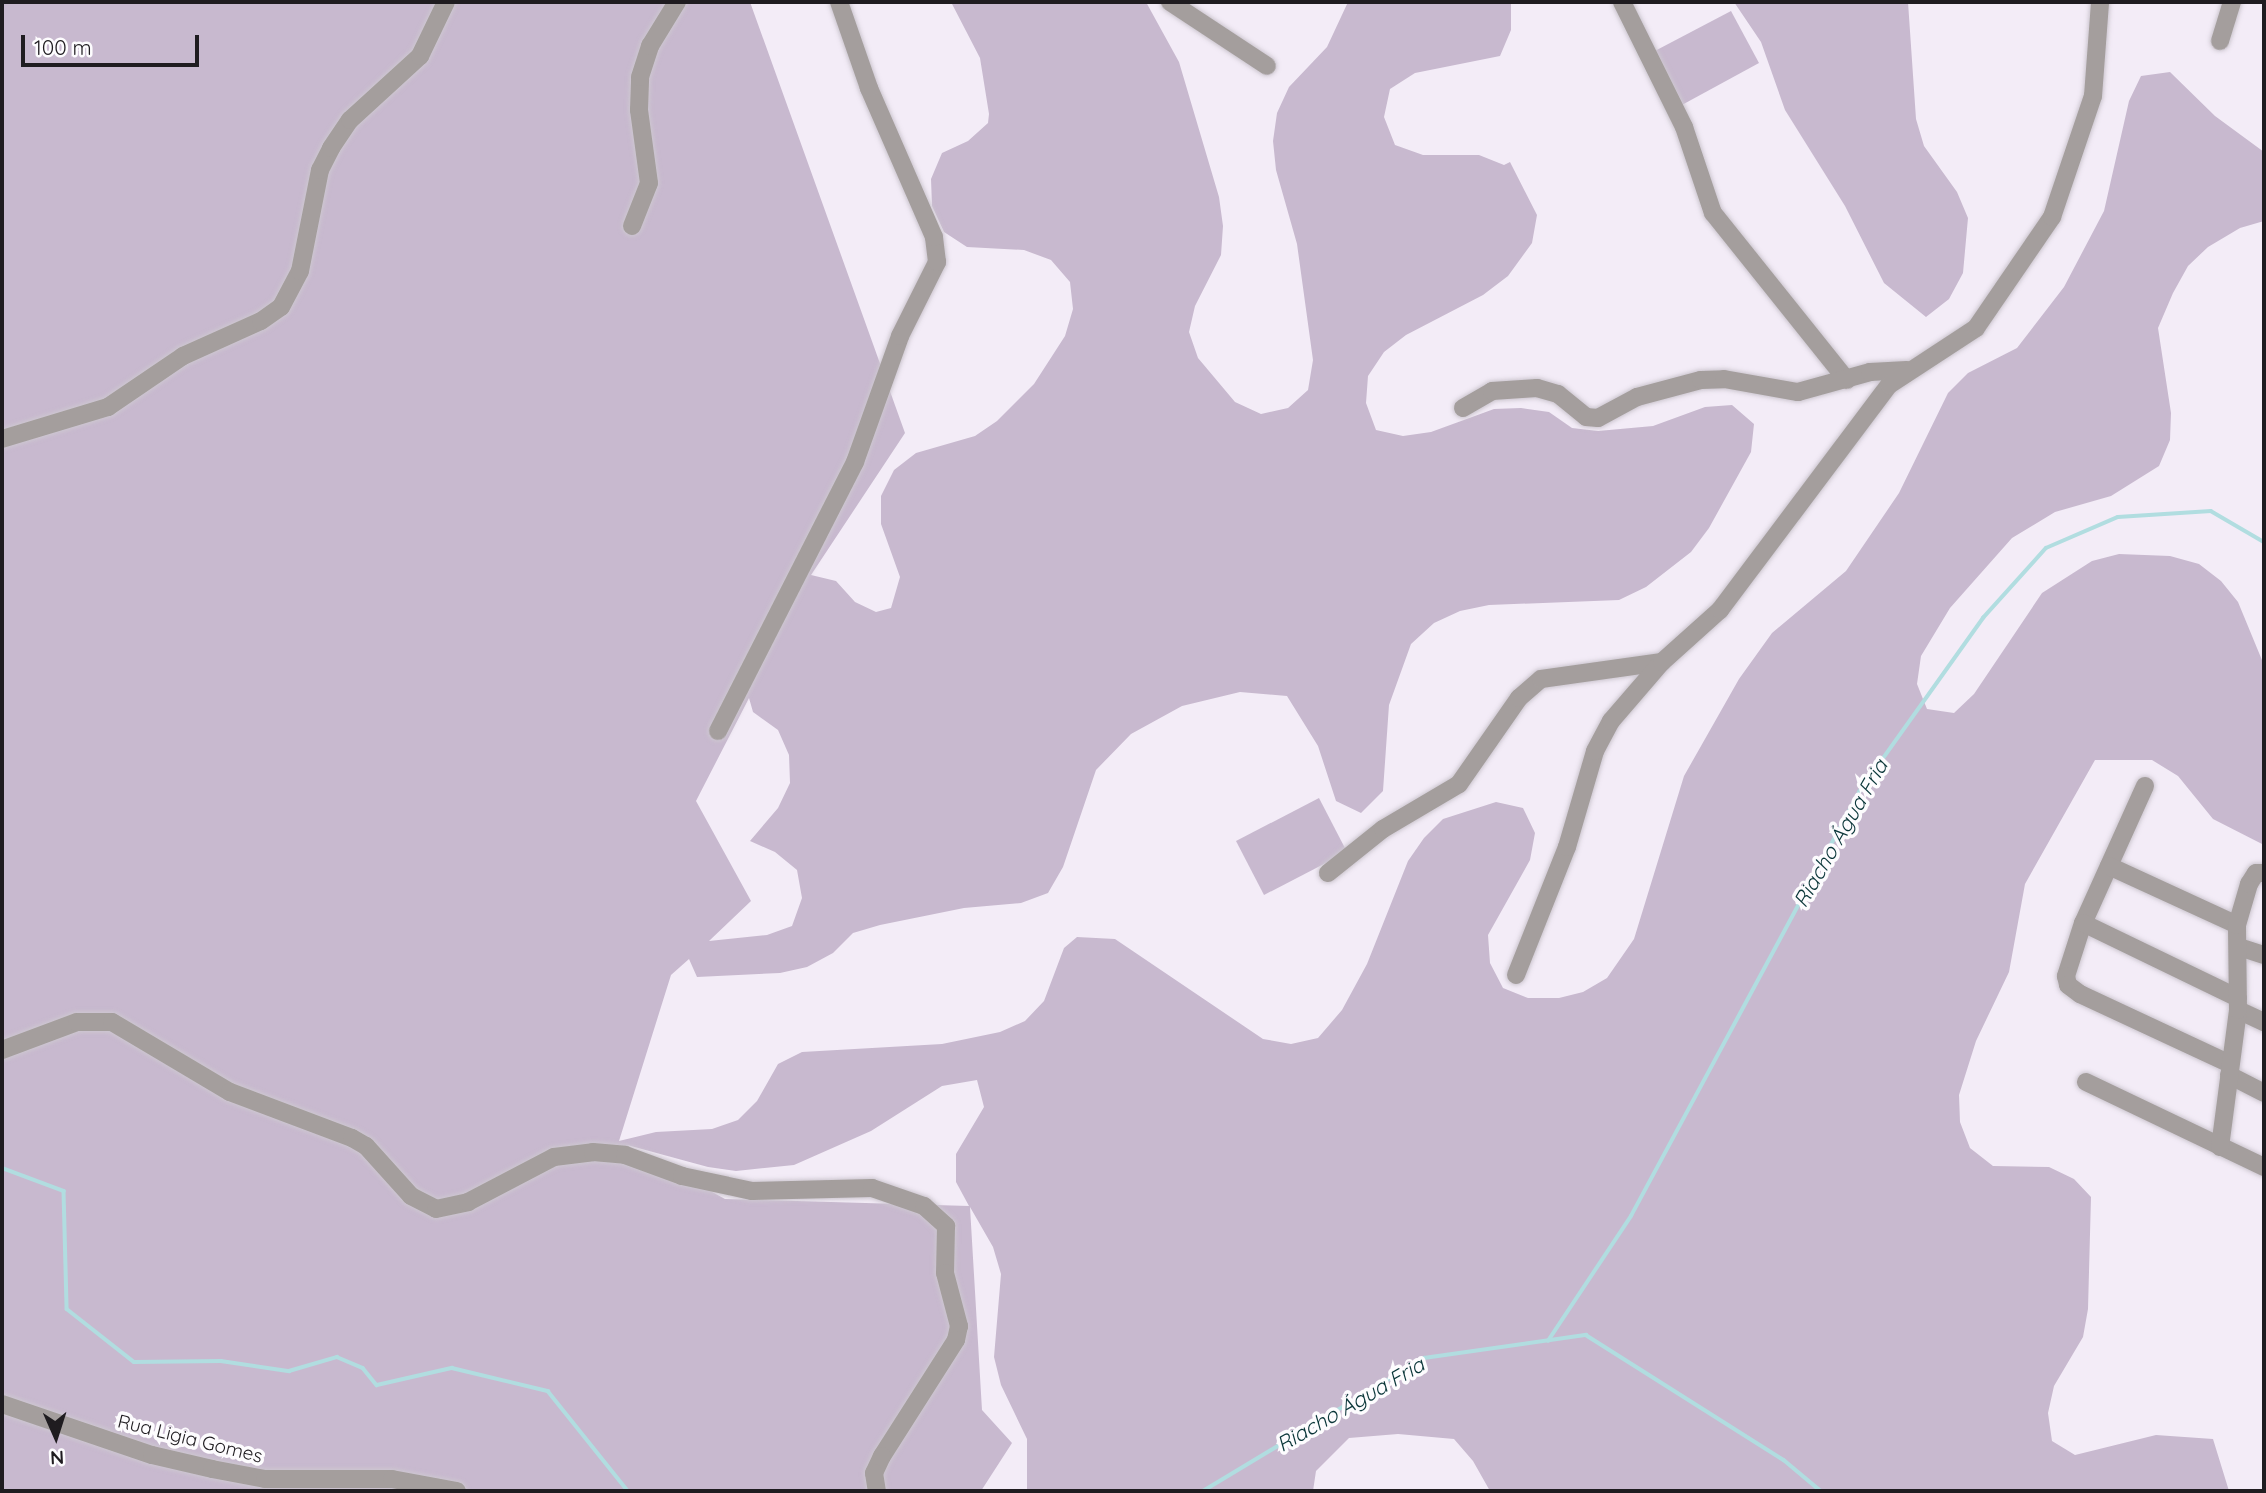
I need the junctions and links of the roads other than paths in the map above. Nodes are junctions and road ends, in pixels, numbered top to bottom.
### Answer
1 (446, 2) edge
2 (677, 2) edge
3 (839, 2) edge
4 (1171, 2) edge
5 (1622, 2) edge
6 (2100, 2) edge
7 (2232, 2) edge
8 (2220, 41) dead end
9 (1267, 66) dead end
10 (632, 226) dead end
11 (1907, 370) junction
12 (1847, 380) junction
13 (1463, 408) dead end
14 (2, 439) edge
15 (1661, 662) junction
16 (718, 732) dead end
17 (2145, 786) dead end
18 (2109, 866) junction
19 (1328, 873) dead end
20 (2264, 873) edge
21 (2083, 923) junction
22 (2237, 925) junction
23 (2239, 947) junction
24 (2264, 955) edge
25 (1516, 975) dead end
26 (2238, 1004) junction
27 (2264, 1022) edge
28 (2, 1050) edge
29 (2229, 1070) junction
30 (2086, 1082) dead end
31 (2264, 1093) edge
32 (2220, 1147) junction
33 (2264, 1167) edge
34 (2, 1404) edge
35 (450, 1490) edge
36 (877, 1491) edge

1 - 14 street
2 - 10 street
3 - 16 street
4 - 9 street
5 - 12 street
6 - 11 street
7 - 8 street
11 - 12 street
11 - 15 street
12 - 13 street
15 - 19 street
15 - 25 street
17 - 18 street
18 - 21 street
18 - 22 street
20 - 22 street
21 - 26 street
21 - 29 street
22 - 23 street
23 - 24 street
23 - 26 street
26 - 27 street
26 - 29 street
28 - 36 street
29 - 31 street
29 - 32 street
30 - 32 street
32 - 33 street
34 - 35 street, Rua Ligia Gomes

